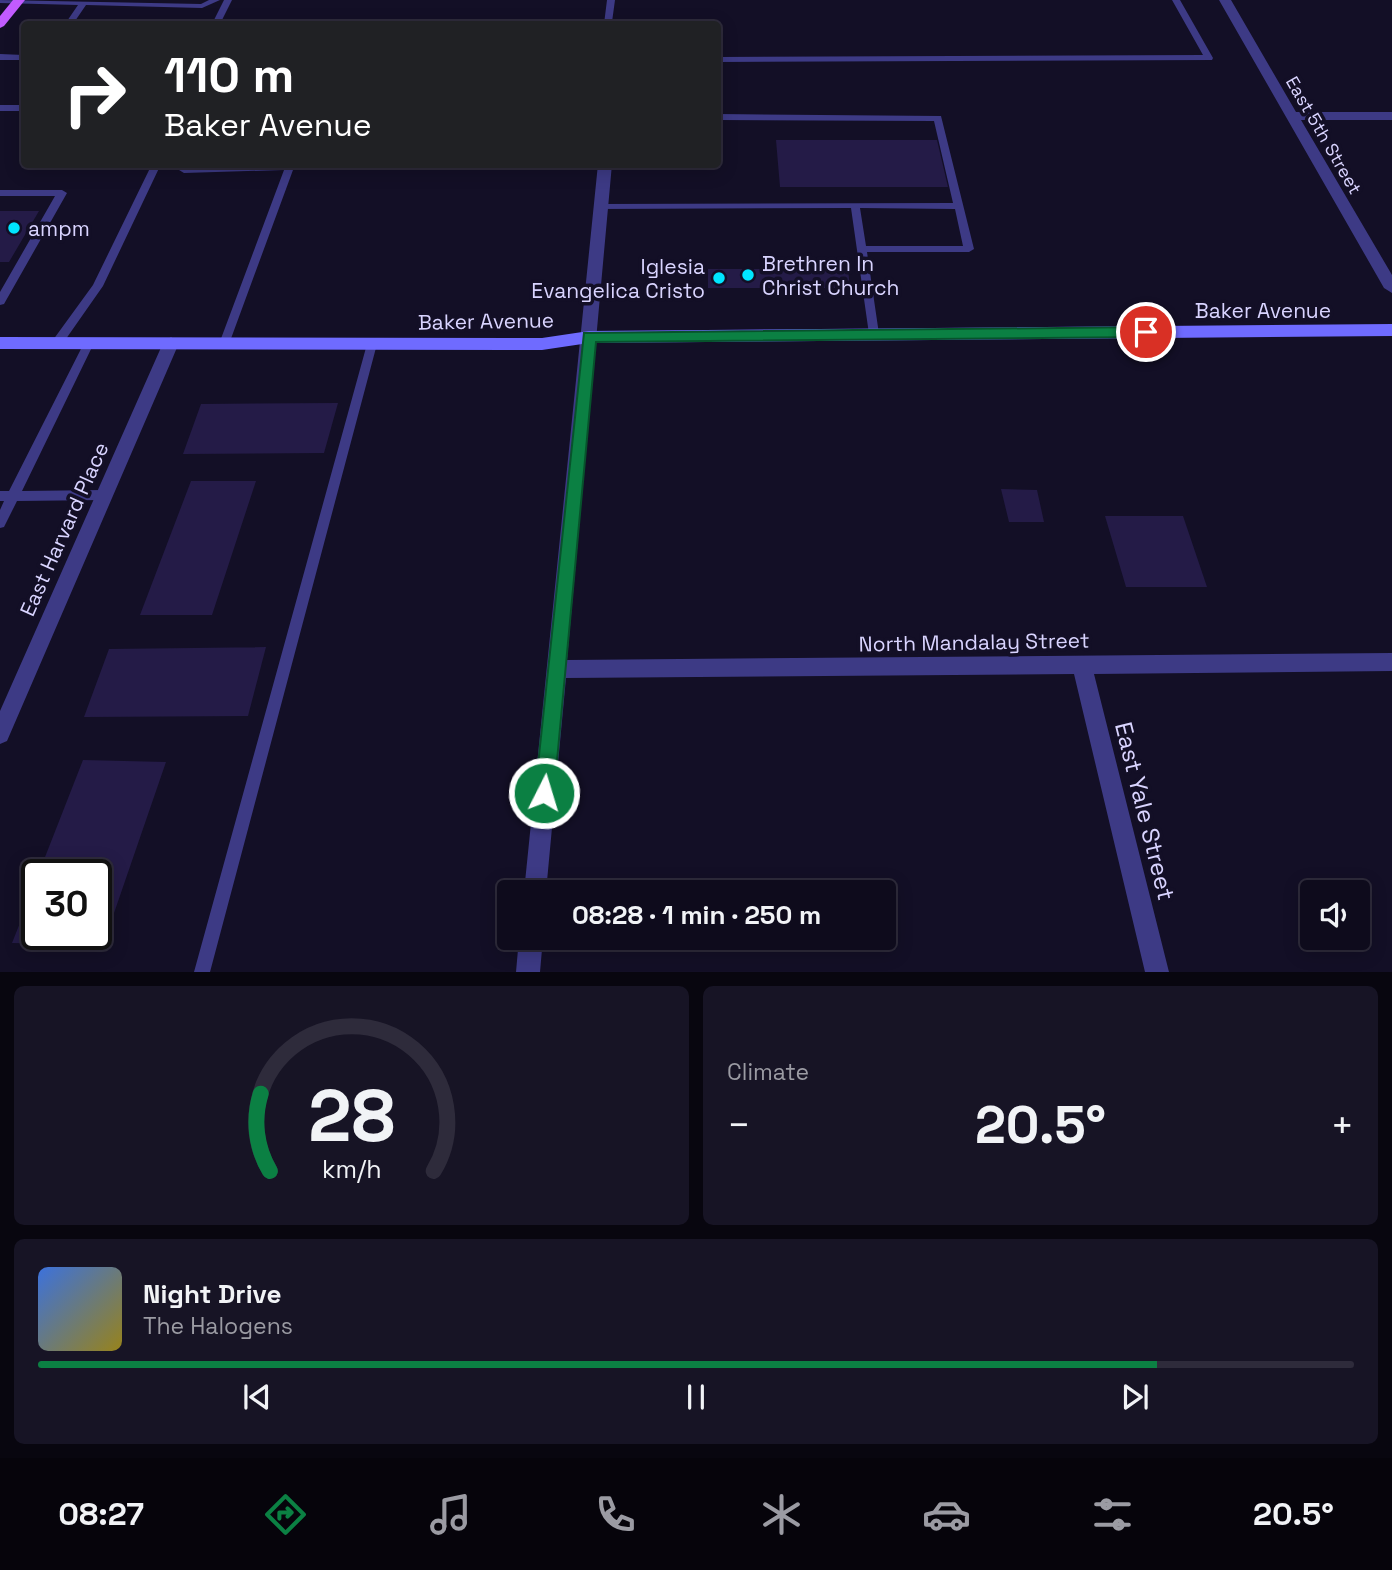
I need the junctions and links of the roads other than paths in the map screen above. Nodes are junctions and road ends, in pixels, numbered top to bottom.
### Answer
1 (216, 0) edge
2 (228, 0) edge
3 (611, 0) edge
4 (1176, 0) edge
5 (1225, 0) edge
6 (0, 1) edge
7 (18, 1) edge
8 (85, 1) edge
9 (113, 2) edge
10 (140, 2) edge
11 (162, 2) edge
12 (71, 21) edge
13 (218, 21) edge
14 (608, 21) edge
15 (0, 24) edge
16 (0, 57) edge
17 (21, 58) edge
18 (721, 60) edge
19 (0, 108) edge
20 (21, 108) edge
21 (1292, 116) junction
22 (1392, 116) edge
23 (721, 117) edge
24 (155, 168) edge
25 (237, 168) edge
26 (289, 168) edge
27 (605, 168) edge
28 (184, 170) dead end
29 (0, 193) edge
30 (855, 205) junction
31 (959, 206) junction
32 (601, 207) junction
33 (861, 249) junction
34 (969, 249) joint
35 (0, 276) edge
36 (15, 276) junction
37 (1392, 288) edge
38 (0, 301) edge
39 (1392, 330) edge
40 (874, 334) junction
41 (589, 337) junction
42 (0, 343) edge
43 (57, 343) junction
44 (89, 343) junction
45 (171, 343) junction
46 (224, 344) junction
47 (372, 344) junction
48 (104, 495) junction
49 (7, 496) edge
50 (0, 523) edge
51 (1392, 662) edge
52 (1082, 664) junction
53 (556, 669) junction
54 (0, 734) edge
55 (536, 880) edge
56 (530, 950) edge
57 (202, 971) edge
58 (528, 971) edge
59 (1157, 971) edge

1 - 11 lane
2 - 13 lane
3 - 14 lane
4 - 18 lane
5 - 21 street, East 5th Street
6 - 7 lane
7 - 8 lane
7 - 15 main road
8 - 9 lane
8 - 12 lane
9 - 10 lane
10 - 11 lane
16 - 17 lane
19 - 20 lane
21 - 22 street
21 - 37 street, East 5th Street
23 - 31 lane
24 - 43 lane
25 - 28 lane
26 - 46 lane
27 - 32 street
29 - 36 lane
30 - 31 lane
30 - 32 lane
30 - 33 lane
31 - 34 lane
32 - 41 street
33 - 34 lane
33 - 40 lane
35 - 36 lane
36 - 38 lane
39 - 40 street, Baker Avenue
40 - 41 street, Baker Avenue
41 - 47 street, Baker Avenue
41 - 53 street
42 - 43 street, Baker Avenue
43 - 44 street, Baker Avenue
44 - 45 street, Baker Avenue
44 - 49 lane
45 - 46 street, Baker Avenue
45 - 48 street, East Harvard Place
46 - 47 street, Baker Avenue
47 - 57 lane
48 - 49 lane
48 - 54 street, East Harvard Place
49 - 50 lane
51 - 52 street, North Mandalay Street
52 - 53 street, North Mandalay Street
52 - 59 street, East Yale Street
53 - 55 street
56 - 58 street

